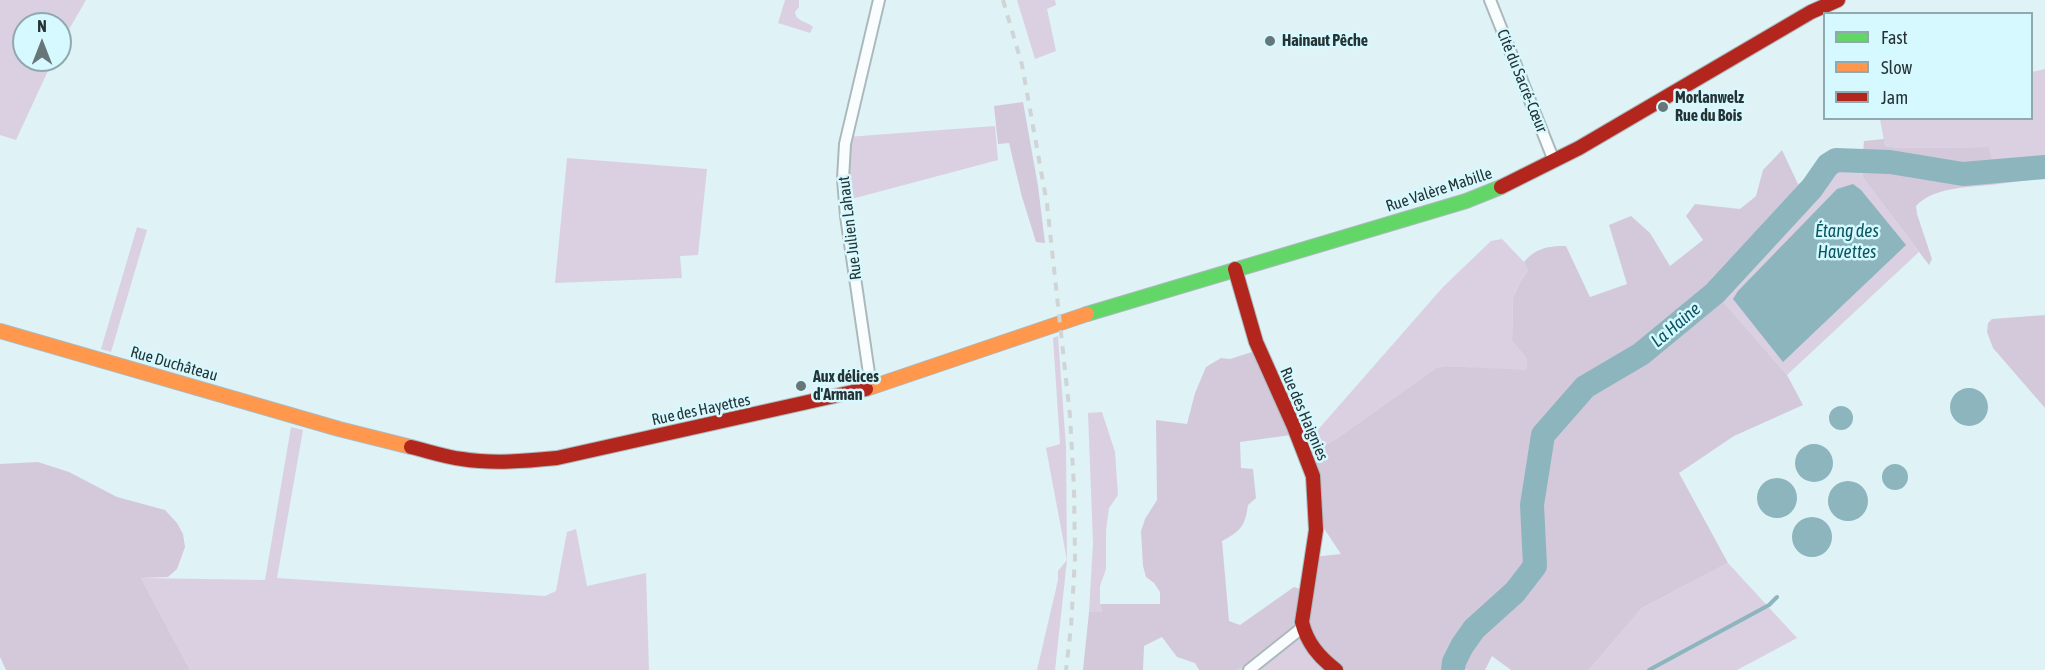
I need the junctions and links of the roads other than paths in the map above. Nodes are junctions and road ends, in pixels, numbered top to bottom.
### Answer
1 (879, 0) edge
2 (1490, 0) edge
3 (1832, 1) edge
4 (1554, 161) junction
5 (1235, 269) junction
6 (1061, 322) joint
7 (0, 331) edge
8 (871, 387) junction
9 (339, 429) joint
10 (1303, 627) junction
11 (1250, 670) edge
12 (1336, 670) edge

1 - 8 street, Rue Julien Lahaut
2 - 4 street, Cité du Sacré-Cœur
3 - 4 street, Rue Valère Mabille
4 - 5 street, Rue Valère Mabille
5 - 6 street, Rue Valère Mabille
5 - 10 street, Rue des Haignies
6 - 8 street, Rue des Hayettes
7 - 9 street, Rue Duchâteau
8 - 9 street, Rue des Hayettes
10 - 11 street
10 - 12 street

